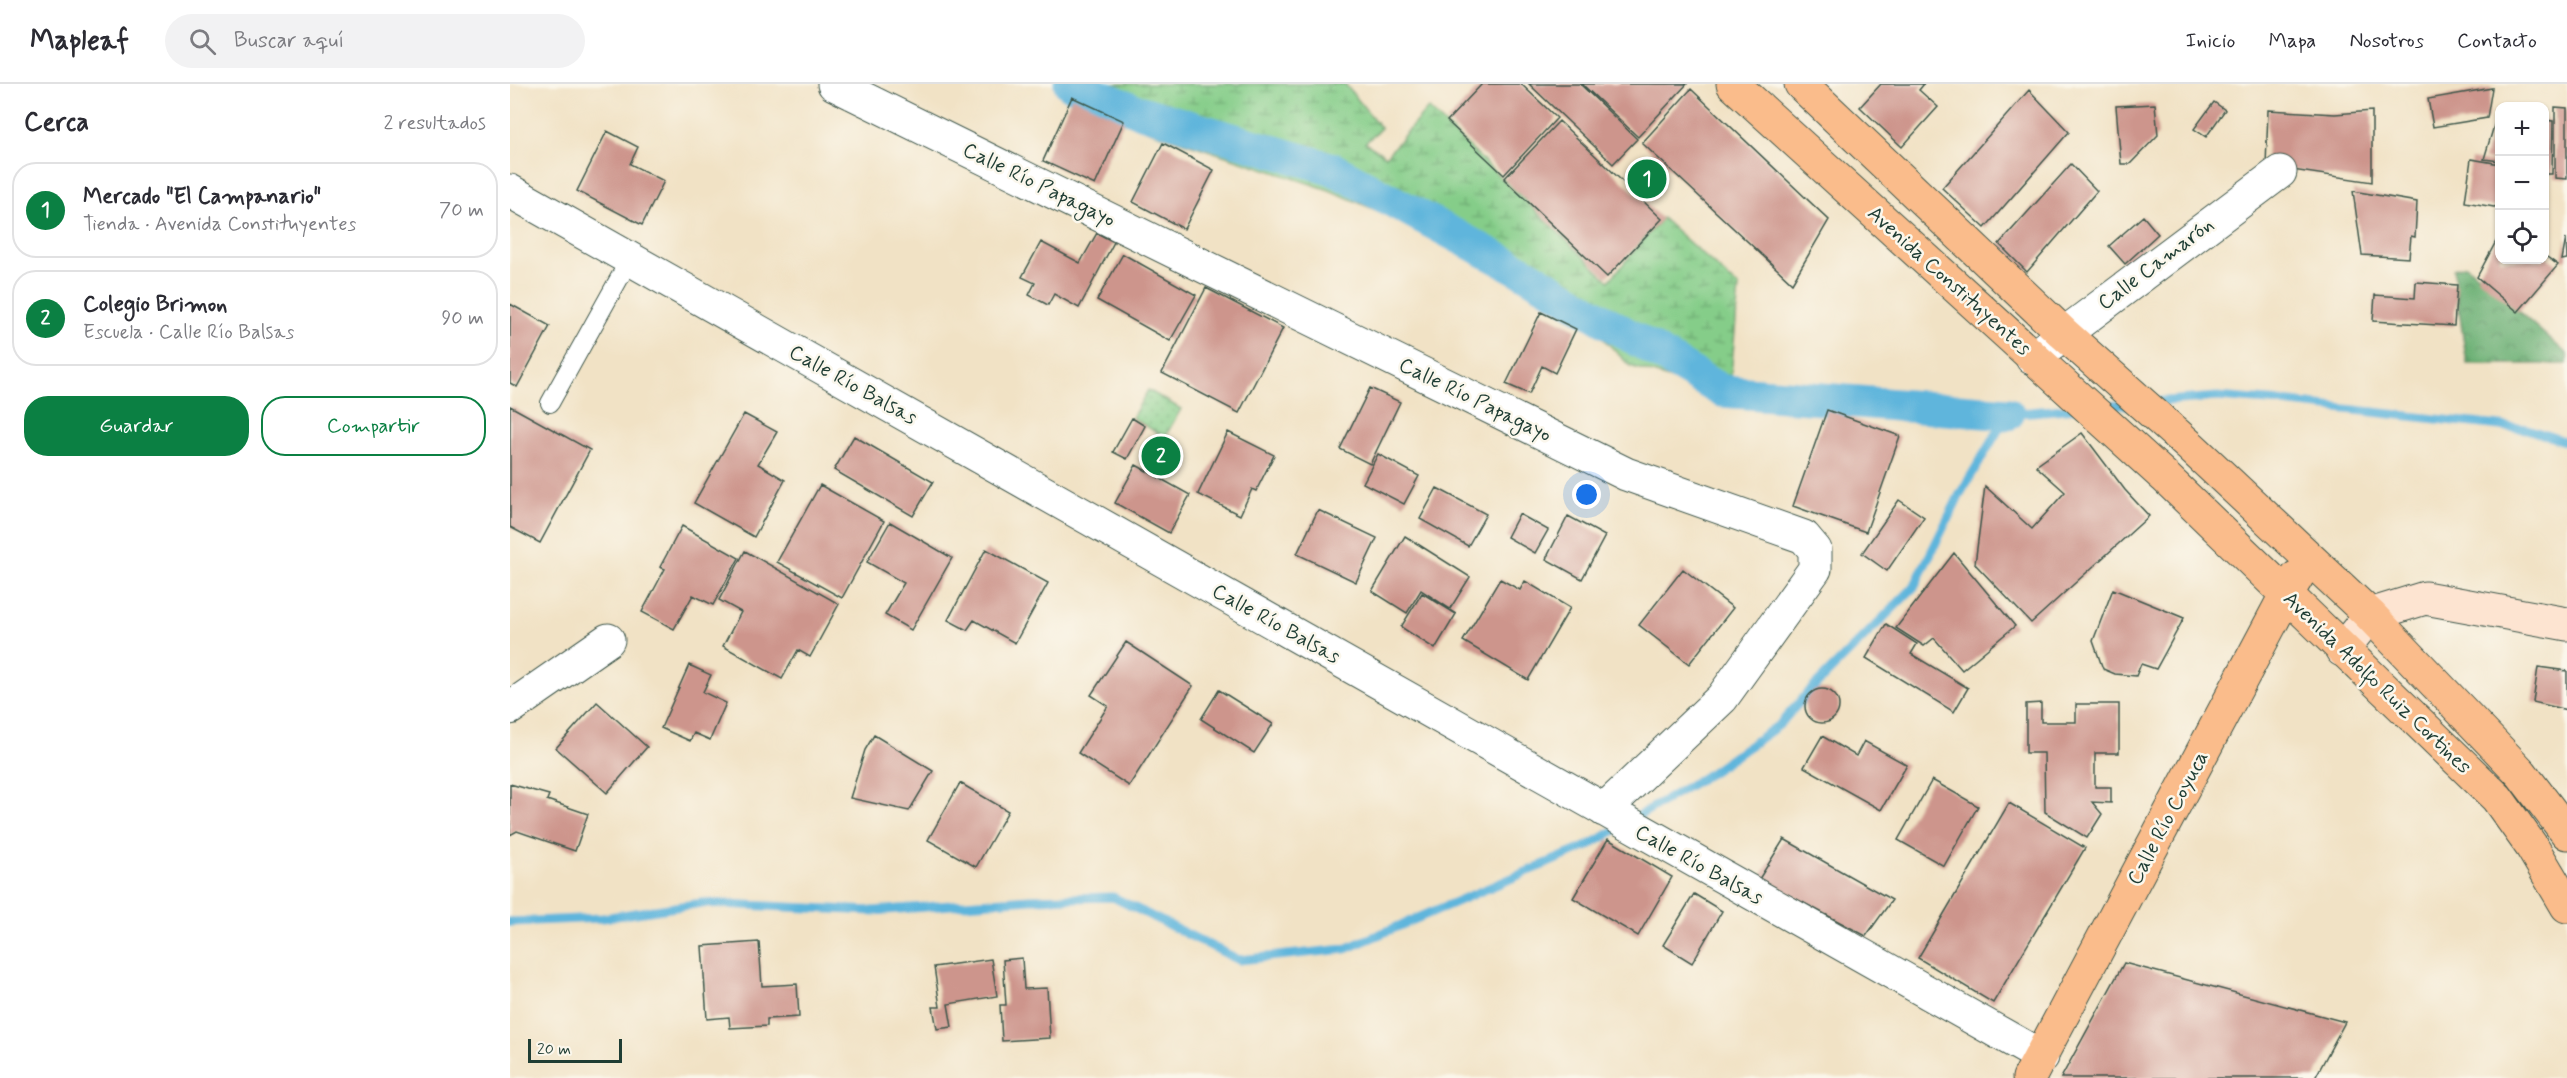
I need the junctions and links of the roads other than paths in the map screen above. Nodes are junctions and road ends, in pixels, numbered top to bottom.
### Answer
1 (834, 84) edge
2 (1733, 84) edge
3 (1801, 84) edge
4 (2280, 172) dead end
5 (510, 191) edge
6 (630, 259) junction
7 (2074, 343) junction
8 (2032, 357) junction
9 (550, 403) dead end
10 (2191, 447) joint
11 (2165, 477) joint
12 (2309, 560) junction
13 (2286, 595) junction
14 (2370, 615) junction
15 (2567, 624) edge
16 (608, 640) dead end
17 (2342, 650) junction
18 (510, 708) edge
19 (1614, 816) junction
20 (2567, 833) edge
21 (2567, 906) edge
22 (2036, 1068) edge

1 - 19 street, Calle Río Papagayo
2 - 8 main road, Avenida Constituyentes
3 - 7 main road, Avenida Constituyentes
4 - 7 street, Calle Camarón
5 - 6 street, Calle Río Balsas
6 - 9 lane
6 - 19 street, Calle Río Balsas
7 - 8 street, Calle Camarón
7 - 10 main road, Avenida Constituyentes
8 - 11 main road, Avenida Constituyentes
10 - 12 main road, Avenida Adolfo Ruiz Cortines
11 - 13 main road, Avenida Adolfo Ruiz Cortines
12 - 13 main road, Calle Río Coyuca
12 - 14 main road, Avenida Adolfo Ruiz Cortines
13 - 17 main road, Avenida Adolfo Ruiz Cortines
13 - 22 main road, Calle Río Coyuca
14 - 15 street
14 - 17 street
14 - 20 main road, Avenida Adolfo Ruiz Cortines
16 - 18 street
17 - 21 main road, Avenida Adolfo Ruiz Cortines
19 - 22 street, Calle Río Balsas

